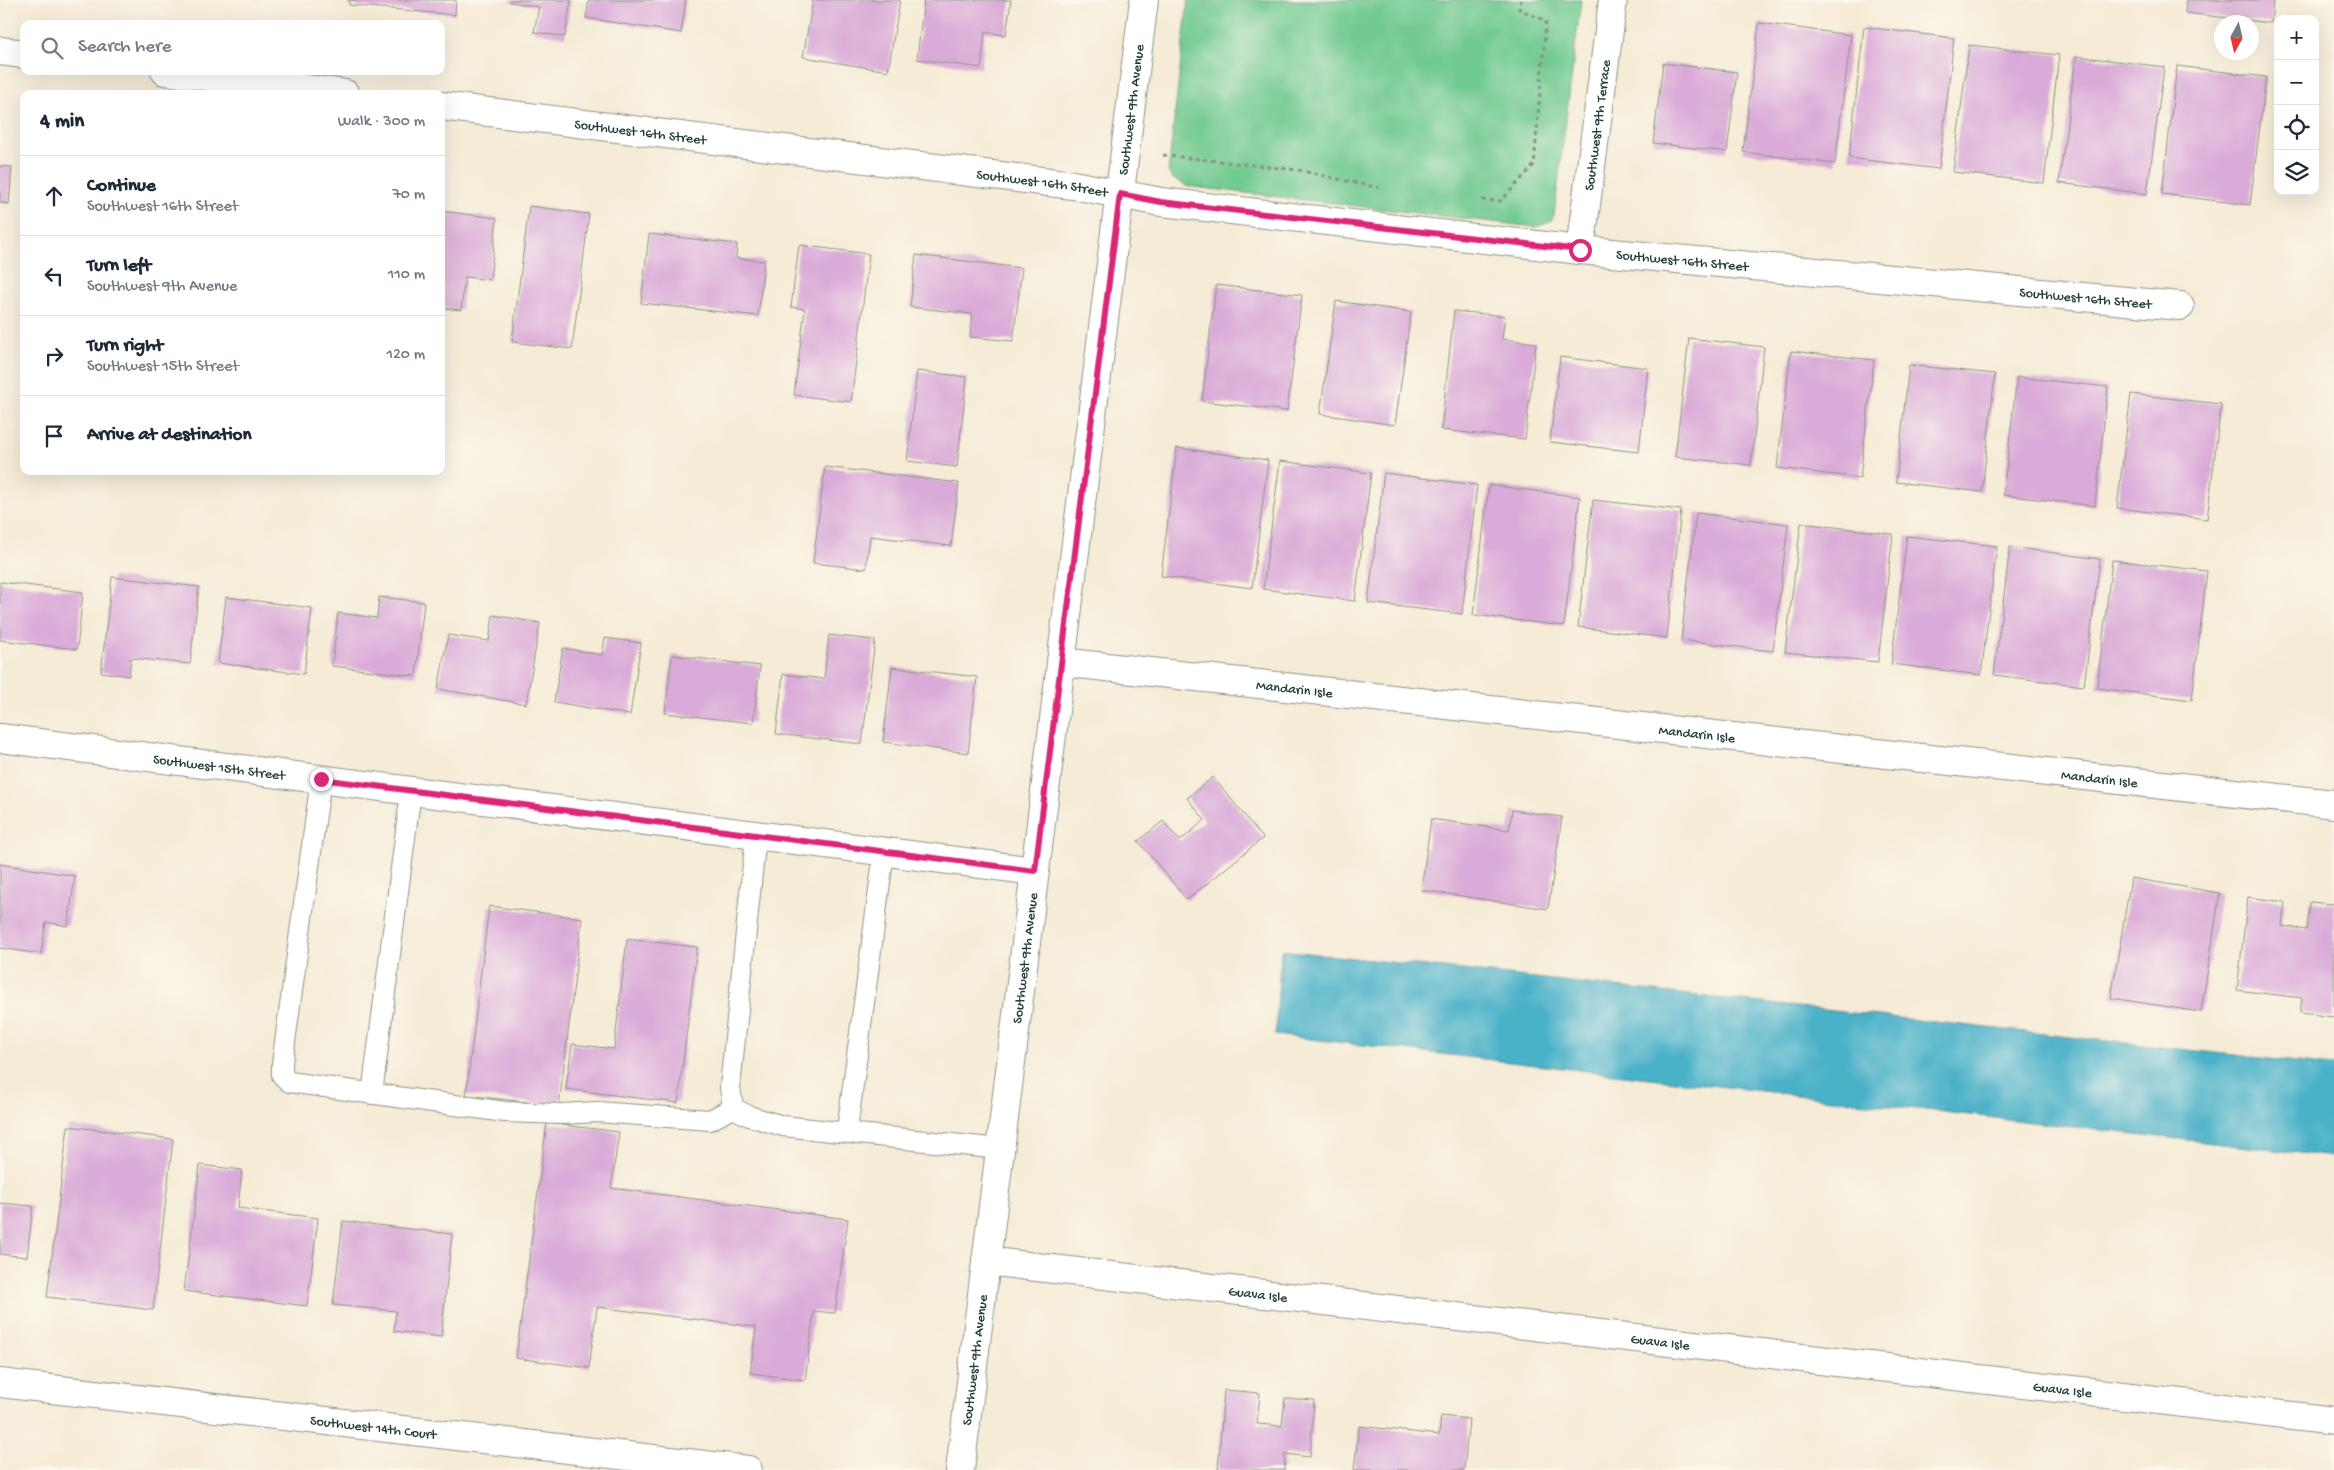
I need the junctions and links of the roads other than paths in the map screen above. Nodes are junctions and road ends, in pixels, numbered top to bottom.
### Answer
1 (1144, 0) edge
2 (1613, 0) edge
3 (0, 51) edge
4 (20, 54) edge
5 (196, 75) edge
6 (314, 90) edge
7 (445, 106) edge
8 (1120, 194) junction
9 (1580, 250) junction
10 (2180, 306) dead end
11 (1061, 662) junction
12 (0, 738) edge
13 (321, 779) junction
14 (411, 791) junction
15 (2334, 804) edge
16 (756, 835) junction
17 (884, 852) junction
18 (1035, 871) junction
19 (372, 1094) junction
20 (732, 1108) junction
21 (847, 1131) junction
22 (1000, 1149) junction
23 (986, 1261) junction
24 (0, 1383) edge
25 (2334, 1421) edge
26 (748, 1470) edge
27 (960, 1470) edge

1 - 8 street, Southwest 9th Avenue
2 - 9 street, Southwest 9th Terrace
3 - 4 street
5 - 6 street
7 - 8 street, Southwest 16th Street
8 - 9 street, Southwest 16th Street
8 - 11 street, Southwest 9th Avenue
9 - 10 street, Southwest 16th Street
11 - 15 street, Mandarin Isle
11 - 18 street, Southwest 9th Avenue
12 - 13 street, Southwest 15th Street
13 - 14 street, Southwest 15th Street
13 - 19 lane
14 - 16 street, Southwest 15th Street
14 - 19 lane
16 - 17 street, Southwest 15th Street
16 - 20 lane
17 - 18 street, Southwest 15th Street
17 - 21 lane
18 - 22 street, Southwest 9th Avenue
19 - 20 lane
20 - 21 lane
21 - 22 lane
22 - 23 street, Southwest 9th Avenue
23 - 25 street, Guava Isle
23 - 27 street, Southwest 9th Avenue
24 - 26 street, Southwest 14th Court

